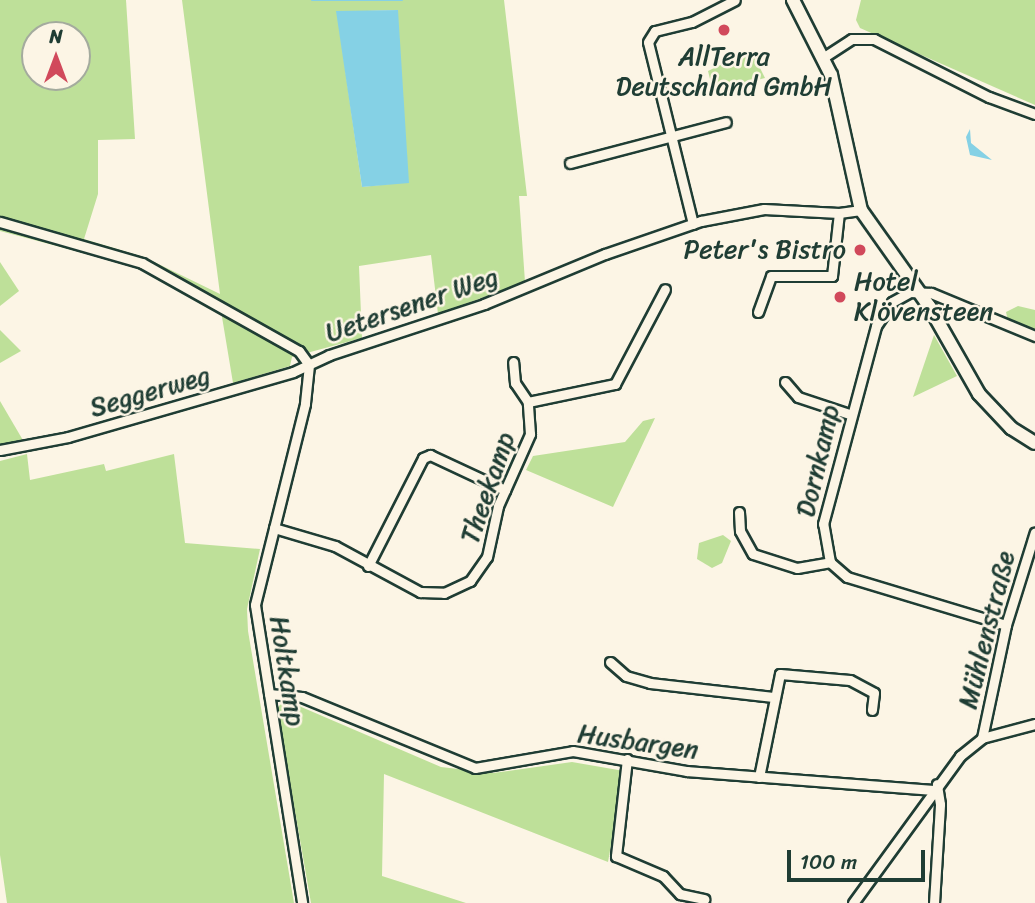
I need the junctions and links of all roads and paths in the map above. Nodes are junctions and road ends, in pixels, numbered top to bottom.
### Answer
1 (735, 0) edge
2 (793, 0) edge
3 (824, 57) junction
4 (1035, 114) edge
5 (726, 122) dead end
6 (670, 137) junction
7 (570, 163) dead end
8 (861, 210) junction
9 (839, 214) junction
10 (0, 222) edge
11 (693, 224) junction
12 (665, 289) dead end
13 (919, 290) junction
14 (758, 312) dead end
15 (1035, 336) edge
16 (513, 362) dead end
17 (309, 365) junction
18 (785, 382) dead end
19 (528, 402) junction
20 (849, 414) junction
21 (1035, 443) edge
22 (0, 450) edge
23 (505, 490) junction
24 (739, 512) dead end
25 (274, 528) junction
26 (1035, 532) edge
27 (830, 562) junction
28 (368, 566) junction
29 (1006, 625) junction
30 (610, 663) dead end
31 (269, 694) junction
32 (773, 697) junction
33 (872, 710) dead end
34 (1035, 724) edge
35 (982, 738) junction
36 (627, 760) junction
37 (758, 777) junction
38 (935, 787) junction
39 (704, 899) dead end
40 (302, 903) edge
41 (853, 903) edge
42 (934, 903) edge

1 - 6 street
2 - 3 main road
3 - 4 street
3 - 8 main road
5 - 6 street
6 - 7 street
6 - 11 street
8 - 9 street, Uetersener Weg
8 - 13 main road
9 - 11 street, Uetersener Weg
9 - 14 street
10 - 17 street, Uetersener Weg
11 - 17 street, Uetersener Weg
12 - 19 street
13 - 15 street
13 - 20 street, Dornkamp
13 - 21 main road
16 - 19 street, Theekamp
17 - 22 street, Seggerweg
17 - 25 street, Holtkamp
18 - 20 street
19 - 23 street, Theekamp
20 - 27 street, Dornkamp
23 - 28 street, Theekamp
23 - 28 street
24 - 27 street
25 - 28 street, Theekamp
25 - 31 street, Holtkamp
26 - 29 street, Mühlenstraße
27 - 29 street
29 - 35 street, Mühlenstraße
30 - 32 street
31 - 36 street, Husbargen
31 - 40 street, Holtkamp
32 - 33 street
32 - 37 street
34 - 35 street
35 - 38 street
36 - 37 street, Husbargen
36 - 39 street
37 - 38 street, Husbargen
38 - 41 street
38 - 42 street

